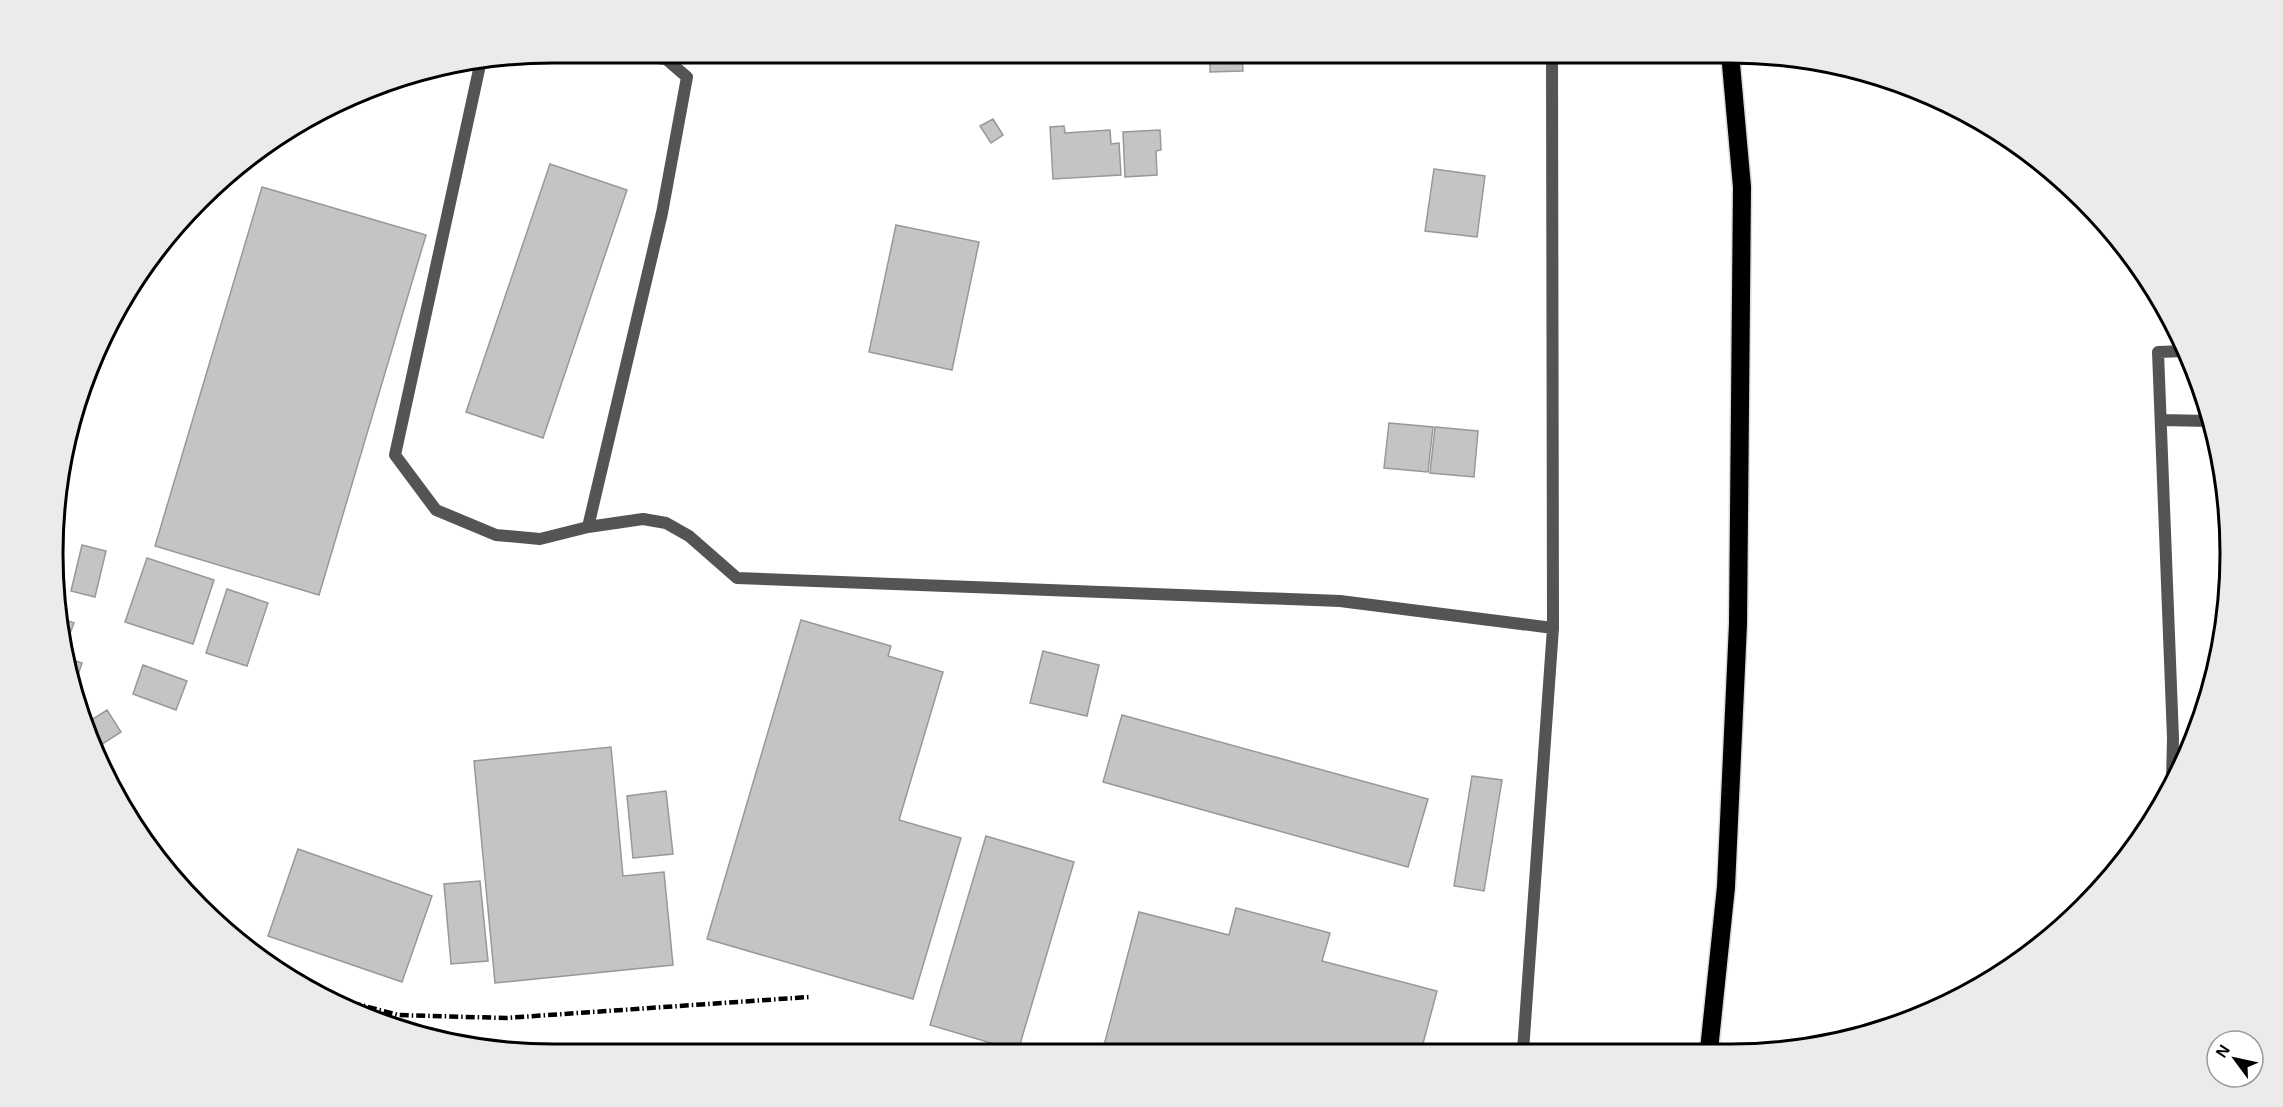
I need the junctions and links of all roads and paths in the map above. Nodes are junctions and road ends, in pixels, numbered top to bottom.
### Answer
1 (671, 63) edge
2 (1552, 63) edge
3 (1731, 63) edge
4 (479, 69) edge
5 (2176, 351) edge
6 (2161, 420) junction
7 (2201, 421) edge
8 (588, 527) junction
9 (1553, 628) junction
10 (2172, 763) edge
11 (1523, 1044) edge
12 (1710, 1044) edge

1 - 8 lane
2 - 9 lane
3 - 12 highway
4 - 8 lane
5 - 6 lane
6 - 7 lane
6 - 10 lane
8 - 9 lane
9 - 11 lane

